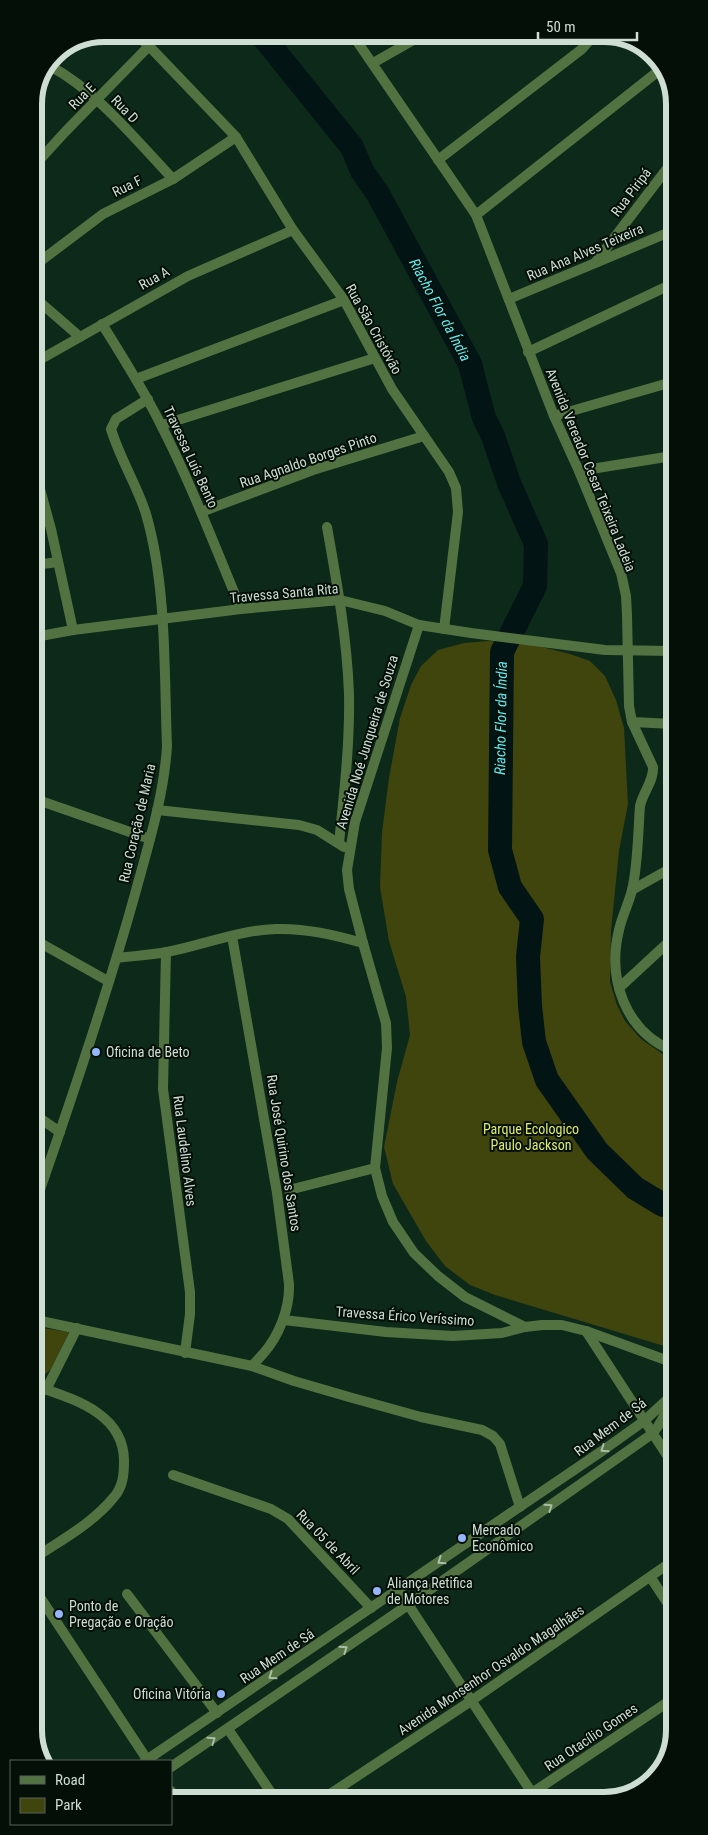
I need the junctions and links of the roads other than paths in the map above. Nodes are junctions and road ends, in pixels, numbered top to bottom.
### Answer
1 (144, 42) edge
2 (358, 43) edge
3 (409, 43) edge
4 (587, 43) edge
5 (149, 46) junction
6 (374, 63) junction
7 (54, 68) edge
8 (656, 72) edge
9 (97, 100) junction
10 (236, 137) junction
11 (43, 156) edge
12 (438, 160) junction
13 (666, 170) edge
14 (173, 179) junction
15 (476, 215) junction
16 (293, 230) junction
17 (666, 233) edge
18 (43, 259) edge
19 (594, 264) junction
20 (666, 287) edge
21 (509, 299) junction
22 (344, 300) junction
23 (43, 305) edge
24 (102, 324) junction
25 (80, 336) junction
26 (528, 352) junction
27 (43, 358) edge
28 (374, 358) junction
29 (136, 379) junction
30 (666, 384) edge
31 (148, 399) junction
32 (554, 416) junction
33 (162, 425) junction
34 (424, 436) junction
35 (666, 457) edge
36 (579, 471) junction
37 (43, 502) edge
38 (201, 512) junction
39 (327, 528) dead end
40 (58, 562) junction
41 (43, 564) edge
42 (340, 600) junction
43 (241, 609) junction
44 (162, 620) junction
45 (419, 625) junction
46 (444, 629) junction
47 (73, 630) junction
48 (43, 636) edge
49 (666, 650) edge
50 (628, 651) junction
51 (632, 722) junction
52 (666, 724) edge
53 (43, 802) edge
54 (157, 810) junction
55 (150, 839) junction
56 (339, 843) junction
57 (349, 850) junction
58 (666, 871) edge
59 (632, 890) junction
60 (232, 936) junction
61 (363, 943) junction
62 (42, 944) edge
63 (666, 944) edge
64 (166, 952) junction
65 (117, 958) junction
66 (108, 981) junction
67 (619, 988) junction
68 (666, 1048) edge
69 (42, 1120) edge
70 (60, 1132) junction
71 (375, 1168) junction
72 (42, 1185) edge
73 (289, 1190) dead end
74 (284, 1320) junction
75 (42, 1321) edge
76 (525, 1327) junction
77 (77, 1328) junction
78 (586, 1331) junction
79 (185, 1353) junction
80 (666, 1360) edge
81 (252, 1366) junction
82 (42, 1388) edge
83 (46, 1390) junction
84 (666, 1399) edge
85 (666, 1414) edge
86 (644, 1420) junction
87 (652, 1434) junction
88 (666, 1454) edge
89 (173, 1475) dead end
90 (517, 1509) junction
91 (522, 1526) junction
92 (42, 1553) edge
93 (666, 1566) edge
94 (651, 1578) junction
95 (398, 1590) junction
96 (127, 1594) dead end
97 (42, 1600) edge
98 (666, 1601) edge
99 (408, 1605) junction
100 (371, 1608) junction
101 (471, 1701) junction
102 (666, 1704) edge
103 (217, 1713) junction
104 (228, 1729) junction
105 (146, 1760) edge
106 (148, 1760) edge
107 (172, 1765) edge
108 (271, 1792) edge
109 (333, 1792) edge
110 (531, 1792) edge
111 (540, 1792) edge

1 - 5 street, Rua São Cristóvão
2 - 6 street, Avenida Vereador Cesar Teixeira Ladeia
3 - 6 street
4 - 12 street
5 - 9 street, Rua E
5 - 10 street, Rua São Cristóvão
6 - 12 street, Avenida Vereador Cesar Teixeira Ladeia
7 - 9 street, Rua D
8 - 15 street
9 - 11 street, Rua E
9 - 14 street, Rua D
10 - 14 street, Rua F
10 - 16 street, Rua São Cristóvão
12 - 15 street, Avenida Vereador Cesar Teixeira Ladeia
13 - 19 street, Rua Piripá
14 - 18 street, Rua F
15 - 21 street, Avenida Vereador Cesar Teixeira Ladeia
16 - 22 street, Rua São Cristóvão
16 - 24 street, Rua A
17 - 19 street, Rua Ana Alves Teixeira
19 - 21 street, Rua Ana Alves Teixeira
20 - 26 street
21 - 26 street, Avenida Vereador Cesar Teixeira Ladeia
22 - 28 street, Rua São Cristóvão
22 - 29 street
23 - 25 street
24 - 25 street, Rua A
24 - 29 street, Travessa Luís Bento
25 - 27 street, Rua A
26 - 32 street, Avenida Vereador Cesar Teixeira Ladeia
28 - 33 street
28 - 34 street, Rua São Cristóvão
29 - 31 street, Travessa Luís Bento
30 - 32 street
31 - 33 street, Travessa Luís Bento
31 - 44 street, Rua Coração de Maria
32 - 36 street, Avenida Vereador Cesar Teixeira Ladeia
33 - 38 street, Travessa Luís Bento
34 - 38 street, Rua Agnaldo Borges Pinto
34 - 46 street, Rua São Cristóvão
35 - 36 street
36 - 50 street, Avenida Vereador Cesar Teixeira Ladeia
37 - 40 street
38 - 43 street, Travessa Luís Bento
39 - 42 street
40 - 41 street
40 - 47 street
42 - 43 street, Travessa Santa Rita
42 - 45 street, Travessa Santa Rita
42 - 56 street
43 - 44 street, Travessa Santa Rita
44 - 47 street, Travessa Santa Rita
44 - 54 street, Rua Coração de Maria
45 - 46 street, Travessa Santa Rita
45 - 57 street, Avenida Noé Junqueira de Souza
46 - 50 street, Travessa Santa Rita
47 - 48 street, Travessa Santa Rita
49 - 50 street, Travessa Santa Rita
50 - 51 street, Avenida Vereador Cesar Teixeira Ladeia
51 - 52 street
51 - 59 street, Avenida Vereador Cesar Teixeira Ladeia
53 - 55 street
54 - 55 street, Rua Coração de Maria
54 - 56 street
55 - 65 street, Rua Coração de Maria
56 - 57 street
57 - 61 street, Avenida Noé Junqueira de Souza
58 - 59 street
59 - 67 street, Avenida Vereador Cesar Teixeira Ladeia
60 - 61 street
60 - 64 street
60 - 74 street, Rua José Quirino dos Santos
61 - 71 street, Avenida Noé Junqueira de Souza
62 - 66 street
63 - 67 street
64 - 65 street
64 - 79 street, Rua Laudelino Alves
65 - 66 street, Rua Coração de Maria
66 - 70 street, Rua Coração de Maria
67 - 68 street, Avenida Vereador Cesar Teixeira Ladeia
69 - 70 street
70 - 72 street, Rua Coração de Maria
71 - 73 street
71 - 76 street, Avenida Noé Junqueira de Souza
74 - 76 street, Travessa Érico Veríssimo
74 - 81 street, Rua José Quirino dos Santos
75 - 77 street
76 - 78 street, Avenida Noé Junqueira de Souza
77 - 79 street
77 - 83 street
78 - 80 street, Avenida Noé Junqueira de Souza
78 - 86 street
79 - 81 street
81 - 90 street
82 - 83 street
83 - 92 street
84 - 86 street, Rua Mem de Sá
85 - 87 street, Rua Mem de Sá
86 - 87 street
86 -> 90 street, Rua Mem de Sá
87 - 88 street
91 -> 87 street, Rua Mem de Sá
89 - 100 street, Rua 05 de Abril
90 - 91 street
90 -> 95 street, Rua Mem de Sá
91 - 99 street, Rua Mem de Sá
93 - 94 street, Avenida Monsenhor Osvaldo Magalhães
94 - 98 street
94 - 101 street, Avenida Monsenhor Osvaldo Magalhães
95 - 99 street
95 - 100 street, Rua Mem de Sá
96 - 103 street
97 - 105 street
99 - 101 street
104 -> 99 street, Rua Mem de Sá
100 -> 103 street, Rua Mem de Sá
101 - 109 street, Avenida Monsenhor Osvaldo Magalhães
101 - 110 street
102 - 111 street, Rua Otacílio Gomes
103 - 106 street, Rua Mem de Sá
107 -> 104 street, Rua Mem de Sá
104 - 108 street

